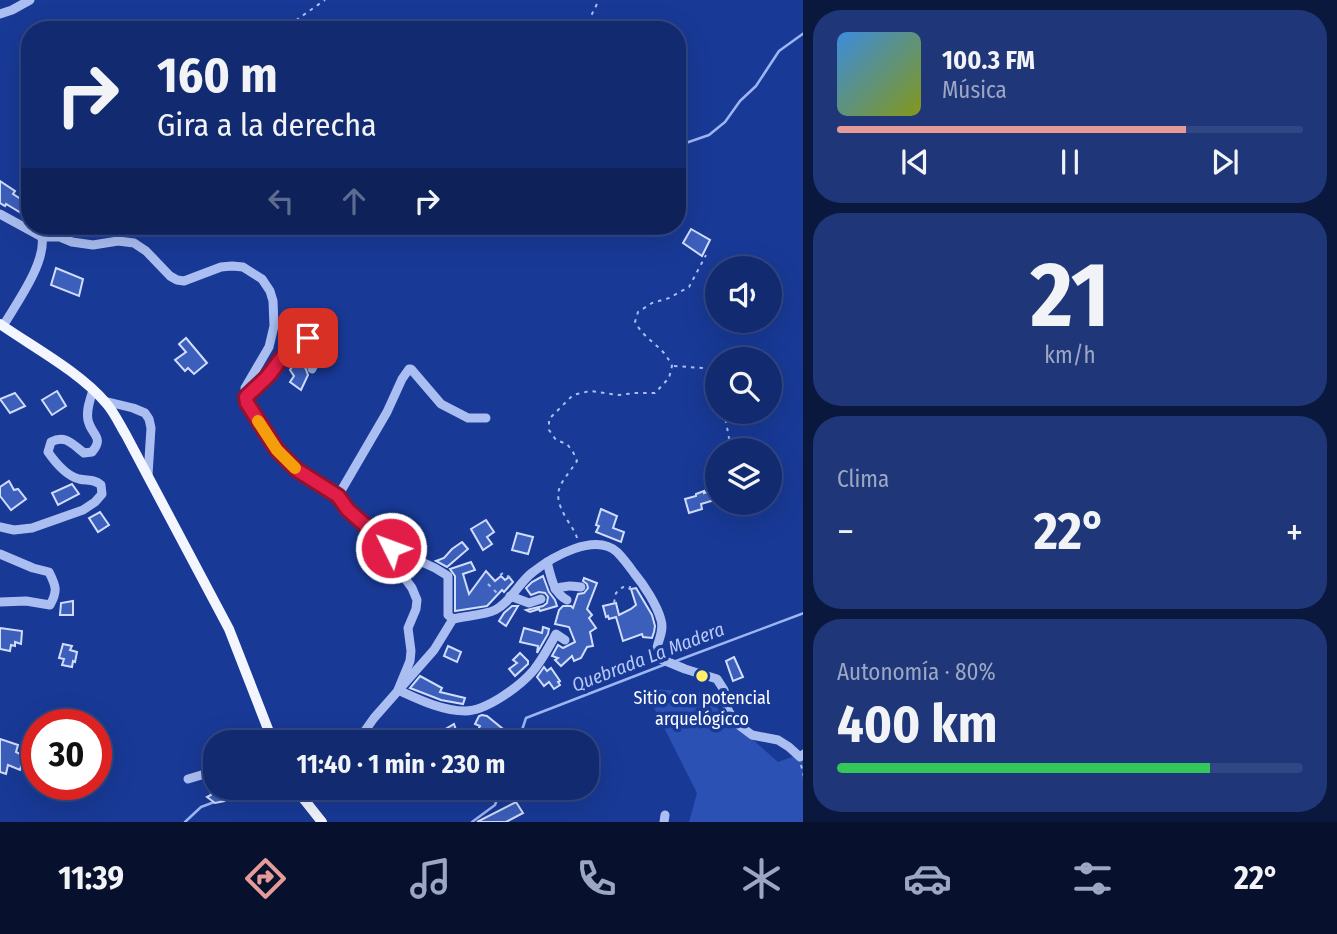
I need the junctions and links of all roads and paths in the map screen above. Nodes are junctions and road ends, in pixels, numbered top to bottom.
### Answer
1 (30, 0) edge
2 (325, 0) edge
3 (599, 0) edge
4 (0, 14) edge
5 (295, 21) edge
6 (588, 21) edge
7 (0, 214) edge
8 (21, 226) edge
9 (38, 235) edge
10 (42, 237) junction
11 (706, 255) dead end
12 (2, 325) edge
13 (672, 366) junction
14 (705, 368) edge
15 (312, 369) dead end
16 (93, 390) junction
17 (246, 397) junction
18 (104, 401) junction
19 (486, 418) dead end
20 (148, 477) junction
21 (338, 496) junction
22 (0, 527) edge
23 (579, 546) junction
24 (391, 548) junction
25 (0, 554) edge
26 (547, 562) junction
27 (633, 571) junction
28 (500, 575) dead end
29 (525, 579) junction
30 (488, 584) dead end
31 (581, 587) dead end
32 (555, 589) junction
33 (541, 598) dead end
34 (508, 599) junction
35 (566, 600) dead end
36 (0, 602) edge
37 (614, 603) dead end
38 (453, 619) junction
39 (565, 640) dead end
40 (398, 690) junction
41 (268, 730) edge
42 (366, 730) edge
43 (802, 756) edge
44 (203, 775) edge
45 (803, 777) edge
46 (188, 779) dead end
47 (304, 800) edge
48 (321, 822) edge

1 - 4 street
2 - 5 path
3 - 6 path
7 - 8 street
9 - 10 street
10 - 12 street
10 - 17 street
11 - 13 path
12 - 16 main road
13 - 14 path
13 - 23 path
15 - 17 street
16 - 18 main road
16 - 22 street
17 - 21 street
18 - 20 main road
18 - 20 street
19 - 21 street
20 - 41 main road
21 - 24 street
23 - 26 street
23 - 27 street
24 - 38 street
24 - 40 street
25 - 36 street
26 - 29 street
26 - 32 street
27 - 37 path
27 - 43 street
28 - 29 path
29 - 34 street
30 - 34 path
31 - 32 street
32 - 35 street
33 - 34 street
34 - 38 street
38 - 40 street
39 - 40 street
40 - 42 street
43 - 45 path
44 - 46 street
47 - 48 main road

